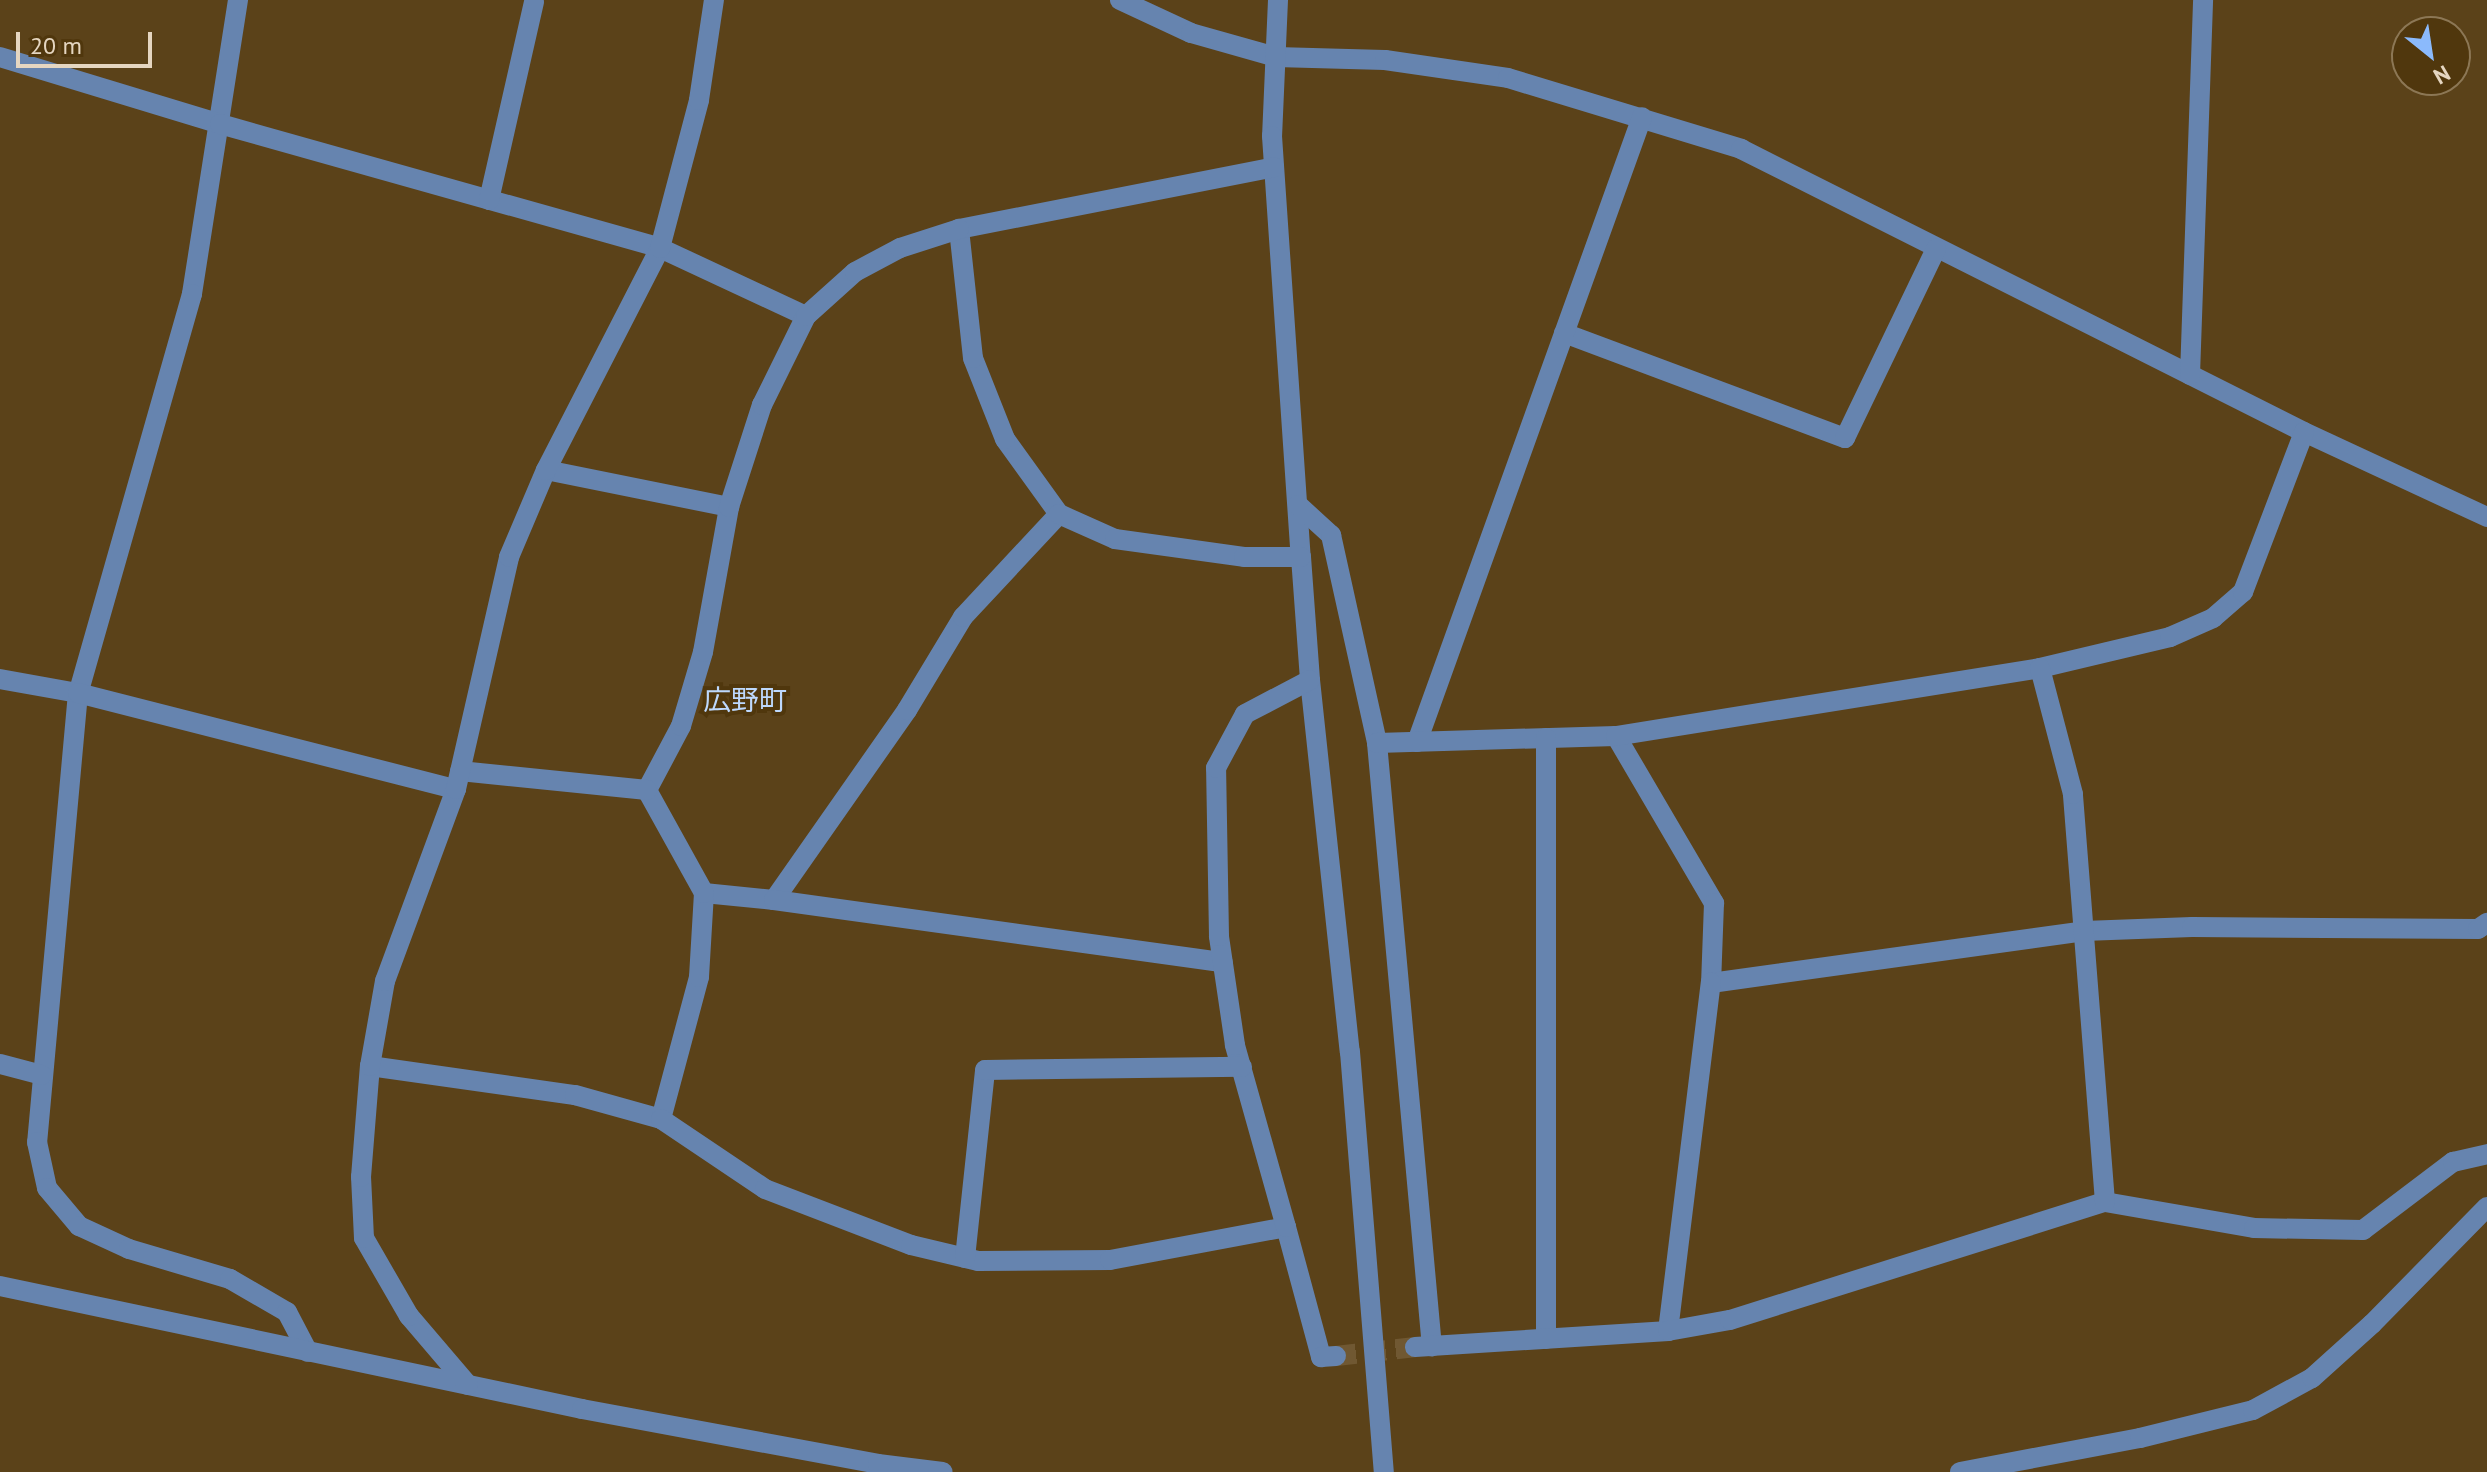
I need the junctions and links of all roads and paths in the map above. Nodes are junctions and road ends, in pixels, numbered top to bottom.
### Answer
1 (238, 0) edge
2 (714, 0) edge
3 (1120, 0) edge
4 (1278, 0) edge
5 (2203, 0) edge
6 (534, 2) dead end
7 (0, 57) edge
8 (1276, 57) junction
9 (1642, 117) junction
10 (220, 124) junction
11 (1274, 167) junction
12 (489, 200) junction
13 (959, 229) junction
14 (660, 248) junction
15 (1936, 249) junction
16 (806, 316) junction
17 (1564, 333) junction
18 (2190, 375) junction
19 (2304, 432) junction
20 (546, 470) junction
21 (1298, 505) junction
22 (729, 507) junction
23 (1059, 514) junction
24 (2487, 517) edge
25 (1301, 557) junction
26 (2040, 668) junction
27 (0, 679) edge
28 (1310, 680) junction
29 (78, 693) junction
30 (1616, 736) junction
31 (1546, 738) junction
32 (1417, 742) junction
33 (1377, 743) junction
34 (458, 780) junction
35 (647, 790) junction
36 (704, 893) junction
37 (774, 900) junction
38 (2487, 923) edge
39 (2084, 931) junction
40 (1223, 962) junction
41 (1711, 983) junction
42 (0, 1064) edge
43 (370, 1066) junction
44 (1242, 1067) junction
45 (42, 1075) junction
46 (661, 1119) junction
47 (2487, 1154) edge
48 (2105, 1202) junction
49 (2487, 1207) edge
50 (1286, 1227) junction
51 (965, 1258) junction
52 (0, 1286) edge
53 (1668, 1331) junction
54 (1546, 1339) junction
55 (308, 1352) junction
56 (1336, 1356) dead end
57 (468, 1385) junction
58 (943, 1472) edge
59 (1384, 1472) edge
60 (1960, 1472) edge

1 - 10 street
2 - 14 street
3 - 8 street
4 - 8 street
5 - 18 street
6 - 12 street
7 - 10 street
8 - 9 street
8 - 11 street
9 - 15 street
9 - 17 street
10 - 12 street
10 - 29 street
11 - 13 street
11 - 21 street
12 - 14 street
13 - 16 street
13 - 23 street
14 - 16 street
14 - 20 street
15 - 17 street
15 - 18 street
16 - 22 street
17 - 32 street
18 - 19 street
19 - 24 street
19 - 26 street
20 - 22 street
20 - 34 street
21 - 25 street
21 - 33 street
22 - 35 street
23 - 25 street
23 - 37 street
25 - 28 street
26 - 30 street
26 - 39 street
27 - 29 street
28 - 40 street
28 - 59 street
29 - 34 street
29 - 45 street
30 - 31 street
30 - 41 street
31 - 32 street
31 - 54 street
32 - 33 street
33 - 54 street
34 - 35 street
34 - 43 street
35 - 36 street
36 - 37 street
36 - 46 street
37 - 40 street
38 - 39 street
39 - 41 street
39 - 48 street
40 - 44 street
41 - 53 street
42 - 45 street
43 - 46 street
43 - 57 street
44 - 50 street
44 - 51 street
45 - 55 street
46 - 51 street
47 - 48 street
48 - 53 street
49 - 60 street
50 - 51 street
50 - 56 street
52 - 55 street
53 - 54 street
55 - 57 street
57 - 58 street

